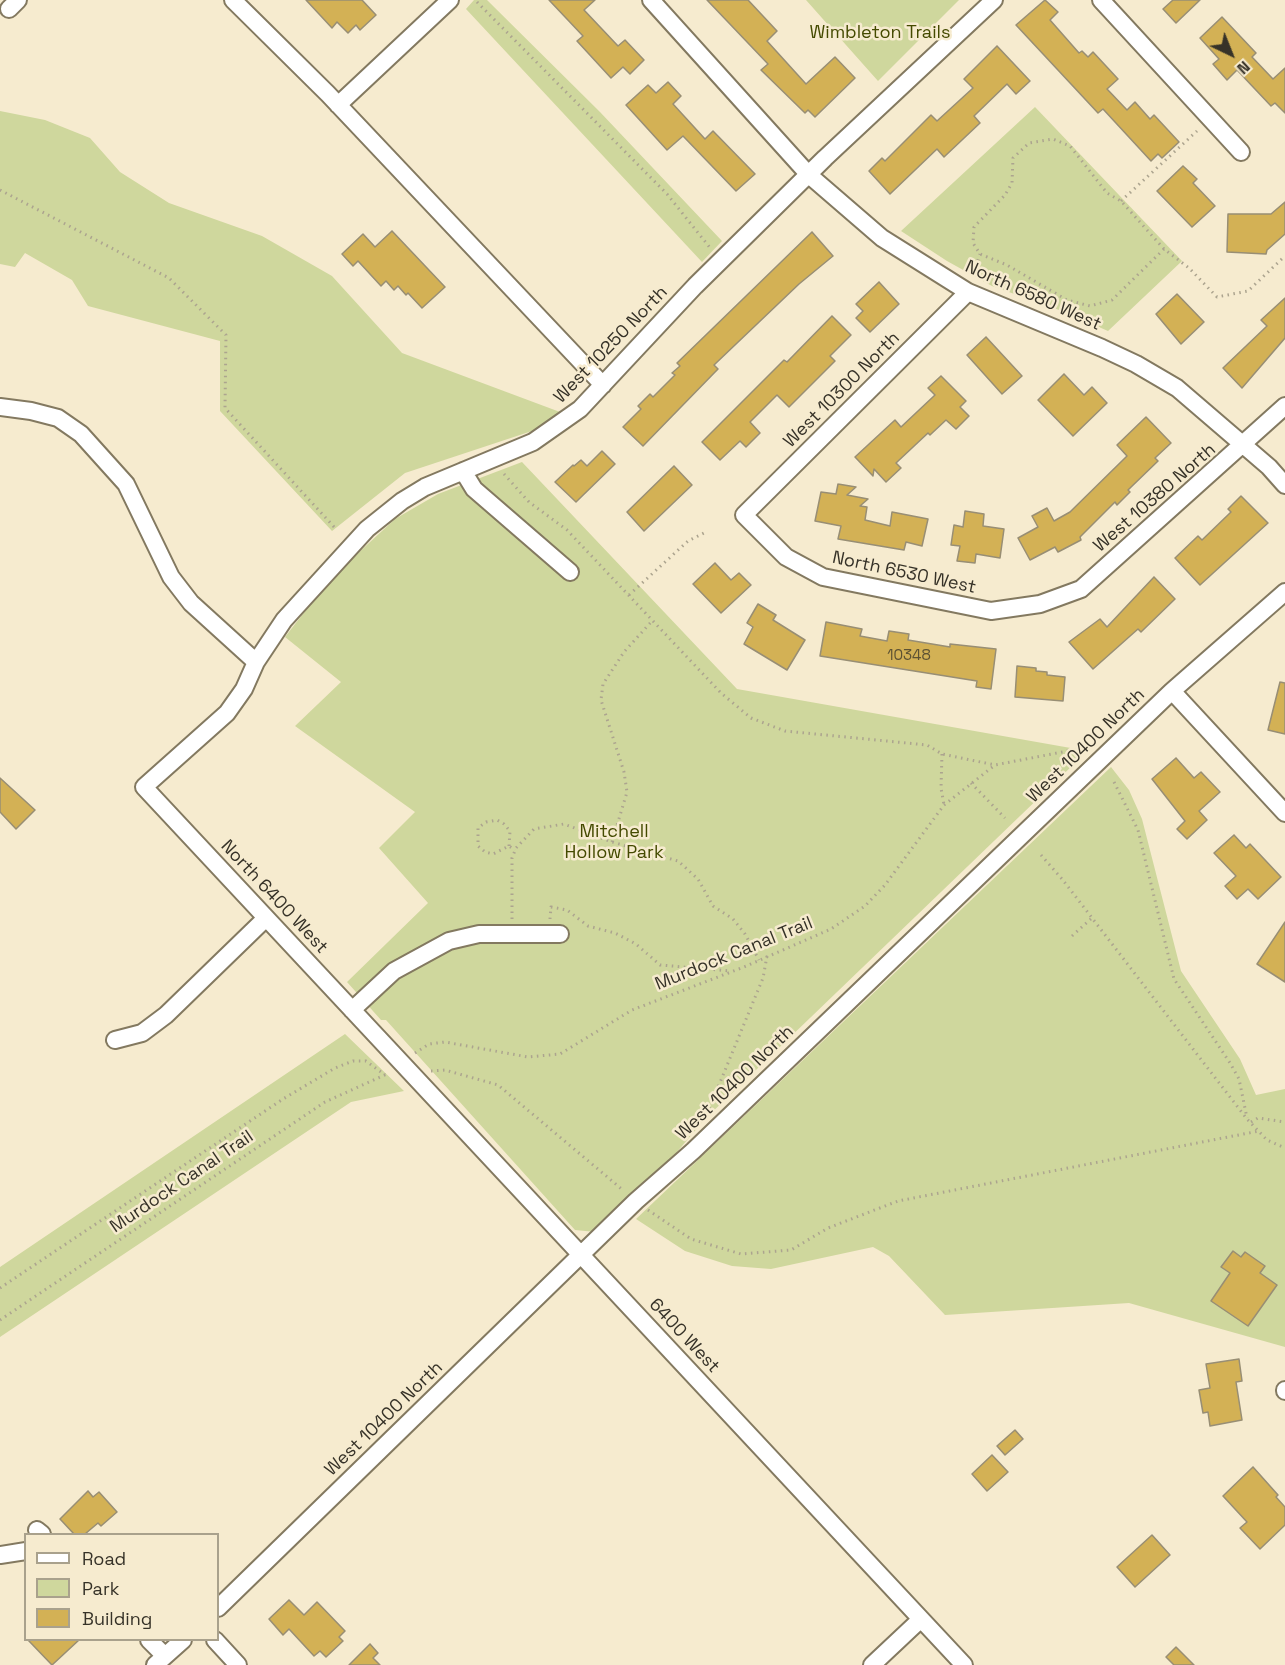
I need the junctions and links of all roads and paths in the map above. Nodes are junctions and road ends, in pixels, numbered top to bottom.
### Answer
1 (233, 0) edge
2 (450, 0) edge
3 (651, 0) edge
4 (994, 0) edge
5 (1101, 0) edge
6 (477, 2) dead end
7 (338, 105) junction
8 (1197, 131) dead end
9 (1241, 152) dead end
10 (809, 174) junction
11 (0, 190) edge
12 (1121, 201) junction
13 (1164, 249) junction
14 (980, 254) junction
15 (1285, 256) edge
16 (721, 261) junction
17 (974, 272) dead end
18 (968, 292) junction
19 (603, 384) junction
20 (1285, 406) edge
21 (0, 407) edge
22 (1244, 445) junction
23 (463, 471) junction
24 (504, 474) dead end
25 (1285, 485) edge
26 (744, 515) joint
27 (336, 529) dead end
28 (706, 532) dead end
29 (570, 572) dead end
30 (1285, 591) edge
31 (629, 595) junction
32 (1040, 604) joint
33 (653, 621) junction
34 (256, 662) junction
35 (1172, 692) junction
36 (1088, 747) dead end
37 (942, 754) junction
38 (994, 765) junction
39 (1114, 782) dead end
40 (971, 783) junction
41 (144, 787) joint
42 (944, 805) junction
43 (1285, 813) edge
44 (1005, 818) dead end
45 (612, 842) junction
46 (509, 846) junction
47 (515, 850) junction
48 (1041, 855) dead end
49 (266, 918) junction
50 (1092, 918) junction
51 (512, 934) junction
52 (555, 934) joint
53 (1072, 936) dead end
54 (767, 956) junction
55 (759, 960) junction
56 (733, 971) junction
57 (352, 1010) junction
58 (375, 1034) joint
59 (115, 1040) dead end
60 (413, 1055) dead end
61 (412, 1073) junction
62 (705, 1119) dead end
63 (1249, 1121) junction
64 (1285, 1122) edge
65 (1259, 1131) junction
66 (1285, 1148) edge
67 (636, 1201) junction
68 (581, 1254) junction
69 (0, 1288) edge
70 (0, 1320) edge
71 (24, 1551) edge
72 (0, 1555) edge
73 (219, 1607) edge
74 (921, 1619) junction
75 (150, 1641) edge
76 (182, 1641) edge
77 (215, 1641) edge
78 (160, 1661) edge
79 (238, 1665) edge
80 (872, 1665) edge
81 (964, 1665) edge

1 - 7 street
2 - 7 street
3 - 10 street, North 6580 West
4 - 10 street, West 10250 North
5 - 9 street
6 - 16 path
7 - 19 street
8 - 12 path
10 - 16 street, West 10250 North
10 - 18 street, North 6580 West
11 - 27 path
12 - 13 path
12 - 14 path
13 - 14 path
13 - 15 path
14 - 17 path
16 - 19 street, West 10250 North
18 - 22 street, North 6580 West
18 - 26 street, West 10300 North
19 - 23 street, West 10250 North
20 - 22 street, West 10380 North
21 - 34 street
22 - 25 street, North 6580 West
22 - 32 street, West 10380 North
23 - 29 street
23 - 34 street, West 10250 North
24 - 31 path
26 - 32 street, North 6530 West
28 - 31 path
30 - 35 street, West 10400 North
31 - 33 path
33 - 37 path
33 - 45 path
34 - 41 street, West 10250 North
35 - 43 street
35 - 67 street, West 10400 North
36 - 38 path
37 - 38 path
37 - 42 path
38 - 40 path, Murdock Canal Trail
39 - 63 path
40 - 42 path, Murdock Canal Trail
40 - 44 path
41 - 49 street, North 6400 West
42 - 54 path, Murdock Canal Trail
45 - 47 path
45 - 55 path
46 - 46 path
46 - 47 path
47 - 51 path
48 - 50 path
49 - 57 street, North 6400 West
49 - 59 street
50 - 53 path
50 - 63 path
51 - 52 street
51 - 57 street
52 - 56 path
54 - 55 path, Murdock Canal Trail
54 - 62 path
55 - 56 path, Murdock Canal Trail
56 - 60 path, Murdock Canal Trail
57 - 58 street, North 6400 West
58 - 61 street, 6400 West
61 - 67 path
61 - 68 street, 6400 West
63 - 64 path
63 - 65 path
65 - 66 path
65 - 67 path
67 - 68 street, West 10400 North
68 - 73 street, West 10400 North
68 - 74 street, 6400 West
69 - 70 path, Murdock Canal Trail
71 - 72 street
74 - 80 street
74 - 81 street, 6400 West
75 - 78 street
76 - 78 street
77 - 79 street

